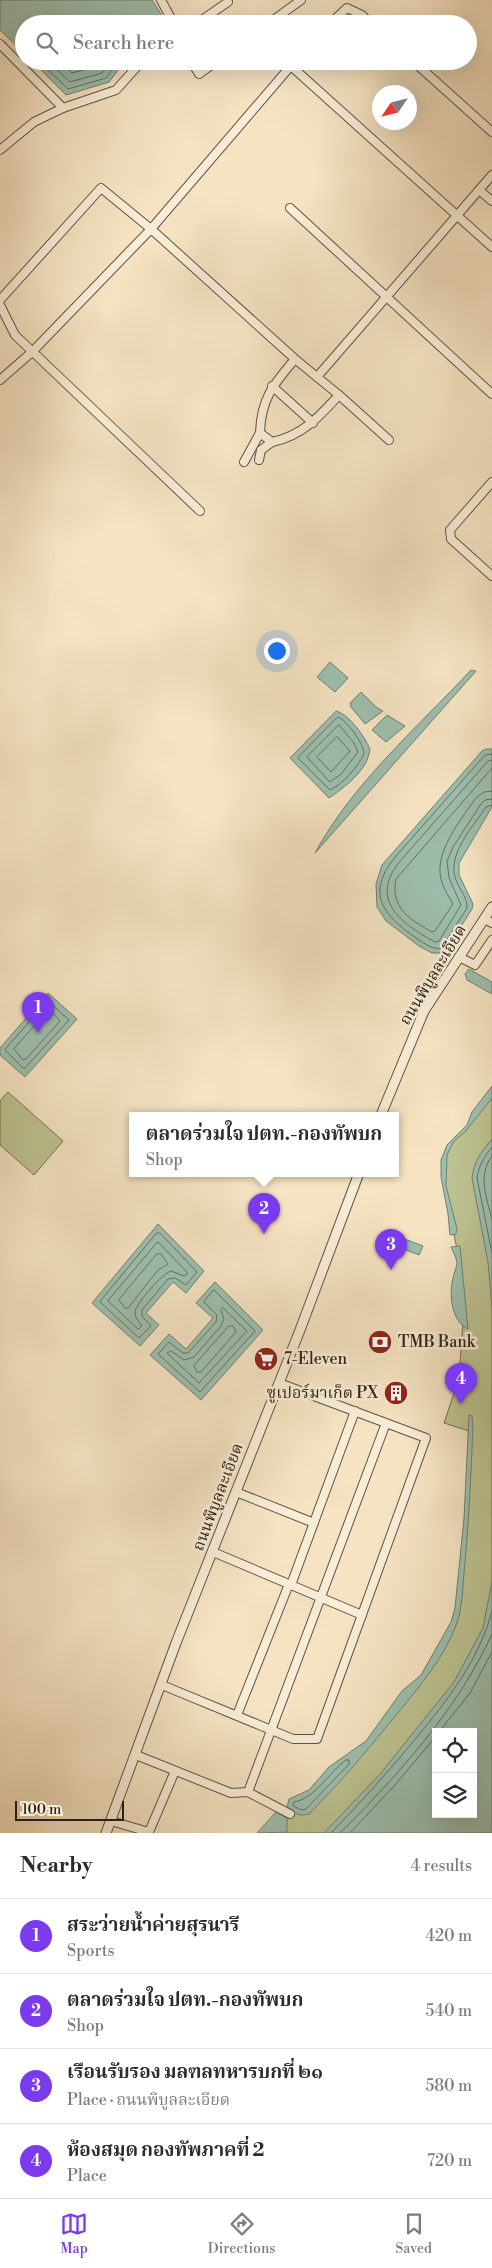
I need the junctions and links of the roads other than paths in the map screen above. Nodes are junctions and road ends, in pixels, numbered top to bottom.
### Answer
1 (161, 0) edge
2 (301, 0) edge
3 (228, 2) dead end
4 (169, 15) edge
5 (209, 15) edge
6 (280, 15) edge
7 (340, 15) edge
8 (362, 15) edge
9 (0, 44) edge
10 (15, 59) edge
11 (26, 70) edge
12 (134, 70) edge
13 (288, 70) edge
14 (300, 70) edge
15 (423, 70) edge
16 (63, 108) junction
17 (492, 132) edge
18 (0, 150) edge
19 (492, 175) edge
20 (479, 190) junction
21 (492, 201) edge
22 (290, 208) dead end
23 (457, 214) junction
24 (150, 229) junction
25 (492, 247) edge
26 (385, 296) junction
27 (0, 300) edge
28 (0, 305) edge
29 (32, 352) junction
30 (295, 359) junction
31 (317, 377) junction
32 (0, 380) edge
33 (272, 386) junction
34 (492, 394) edge
35 (339, 395) junction
36 (314, 422) junction
37 (260, 433) junction
38 (389, 440) dead end
39 (272, 442) junction
40 (259, 460) dead end
41 (244, 462) dead end
42 (492, 482) edge
43 (200, 511) dead end
44 (492, 576) edge
45 (492, 907) edge
46 (488, 921) edge
47 (492, 940) edge
48 (459, 957) junction
49 (382, 1112) edge
50 (357, 1177) edge
51 (279, 1383) junction
52 (355, 1411) junction
53 (386, 1423) junction
54 (236, 1492) junction
55 (314, 1523) junction
56 (213, 1552) junction
57 (290, 1585) junction
58 (321, 1598) junction
59 (362, 1615) junction
60 (162, 1685) junction
61 (237, 1716) junction
62 (272, 1730) junction
63 (136, 1755) junction
64 (175, 1771) junction
65 (248, 1792) junction
66 (290, 1814) dead end
67 (111, 1821) junction
68 (151, 1832) edge
69 (106, 1833) edge

1 - 4 street
2 - 6 street
3 - 5 street
7 - 8 street
9 - 10 street
11 - 16 street
12 - 16 street
13 - 24 street
14 - 23 street
15 - 17 street
16 - 18 street
19 - 20 street
20 - 21 street
20 - 23 street
22 - 26 street
23 - 25 street
23 - 26 street
24 - 27 street
24 - 29 street
24 - 30 street
26 - 31 street
26 - 34 street
28 - 29 street
29 - 32 street
29 - 43 street
30 - 31 street
30 - 33 street
31 - 35 street
33 - 36 street
33 - 37 street
35 - 36 street
35 - 38 street
36 - 39 street
37 - 39 street
37 - 41 street
39 - 40 street
42 - 44 street
45 - 46 street, ถนนพิบูลละเอียด
46 - 48 street, ถนนพิบูลละเอียด
47 - 48 street
48 - 49 street, ถนนพิบูลละเอียด
50 - 51 street, ถนนพิบูลละเอียด
51 - 52 street
51 - 54 street, ถนนพิบูลละเอียด
52 - 53 street
52 - 55 street
53 - 58 street
53 - 59 street
54 - 55 street
54 - 56 street, ถนนพิบูลละเอียด
55 - 57 street
56 - 57 street
56 - 60 street, ถนนพิบูลละเอียด
57 - 58 street
57 - 61 street
58 - 59 street
58 - 62 street
59 - 62 street
60 - 61 street
60 - 63 street, ถนนพิบูลละเอียด
61 - 62 street
62 - 65 street
63 - 64 street
63 - 67 street, ถนนพิบูลละเอียด
64 - 65 street
64 - 68 street
65 - 66 street
67 - 68 street
67 - 69 street, ถนนพิบูลละเอียด

